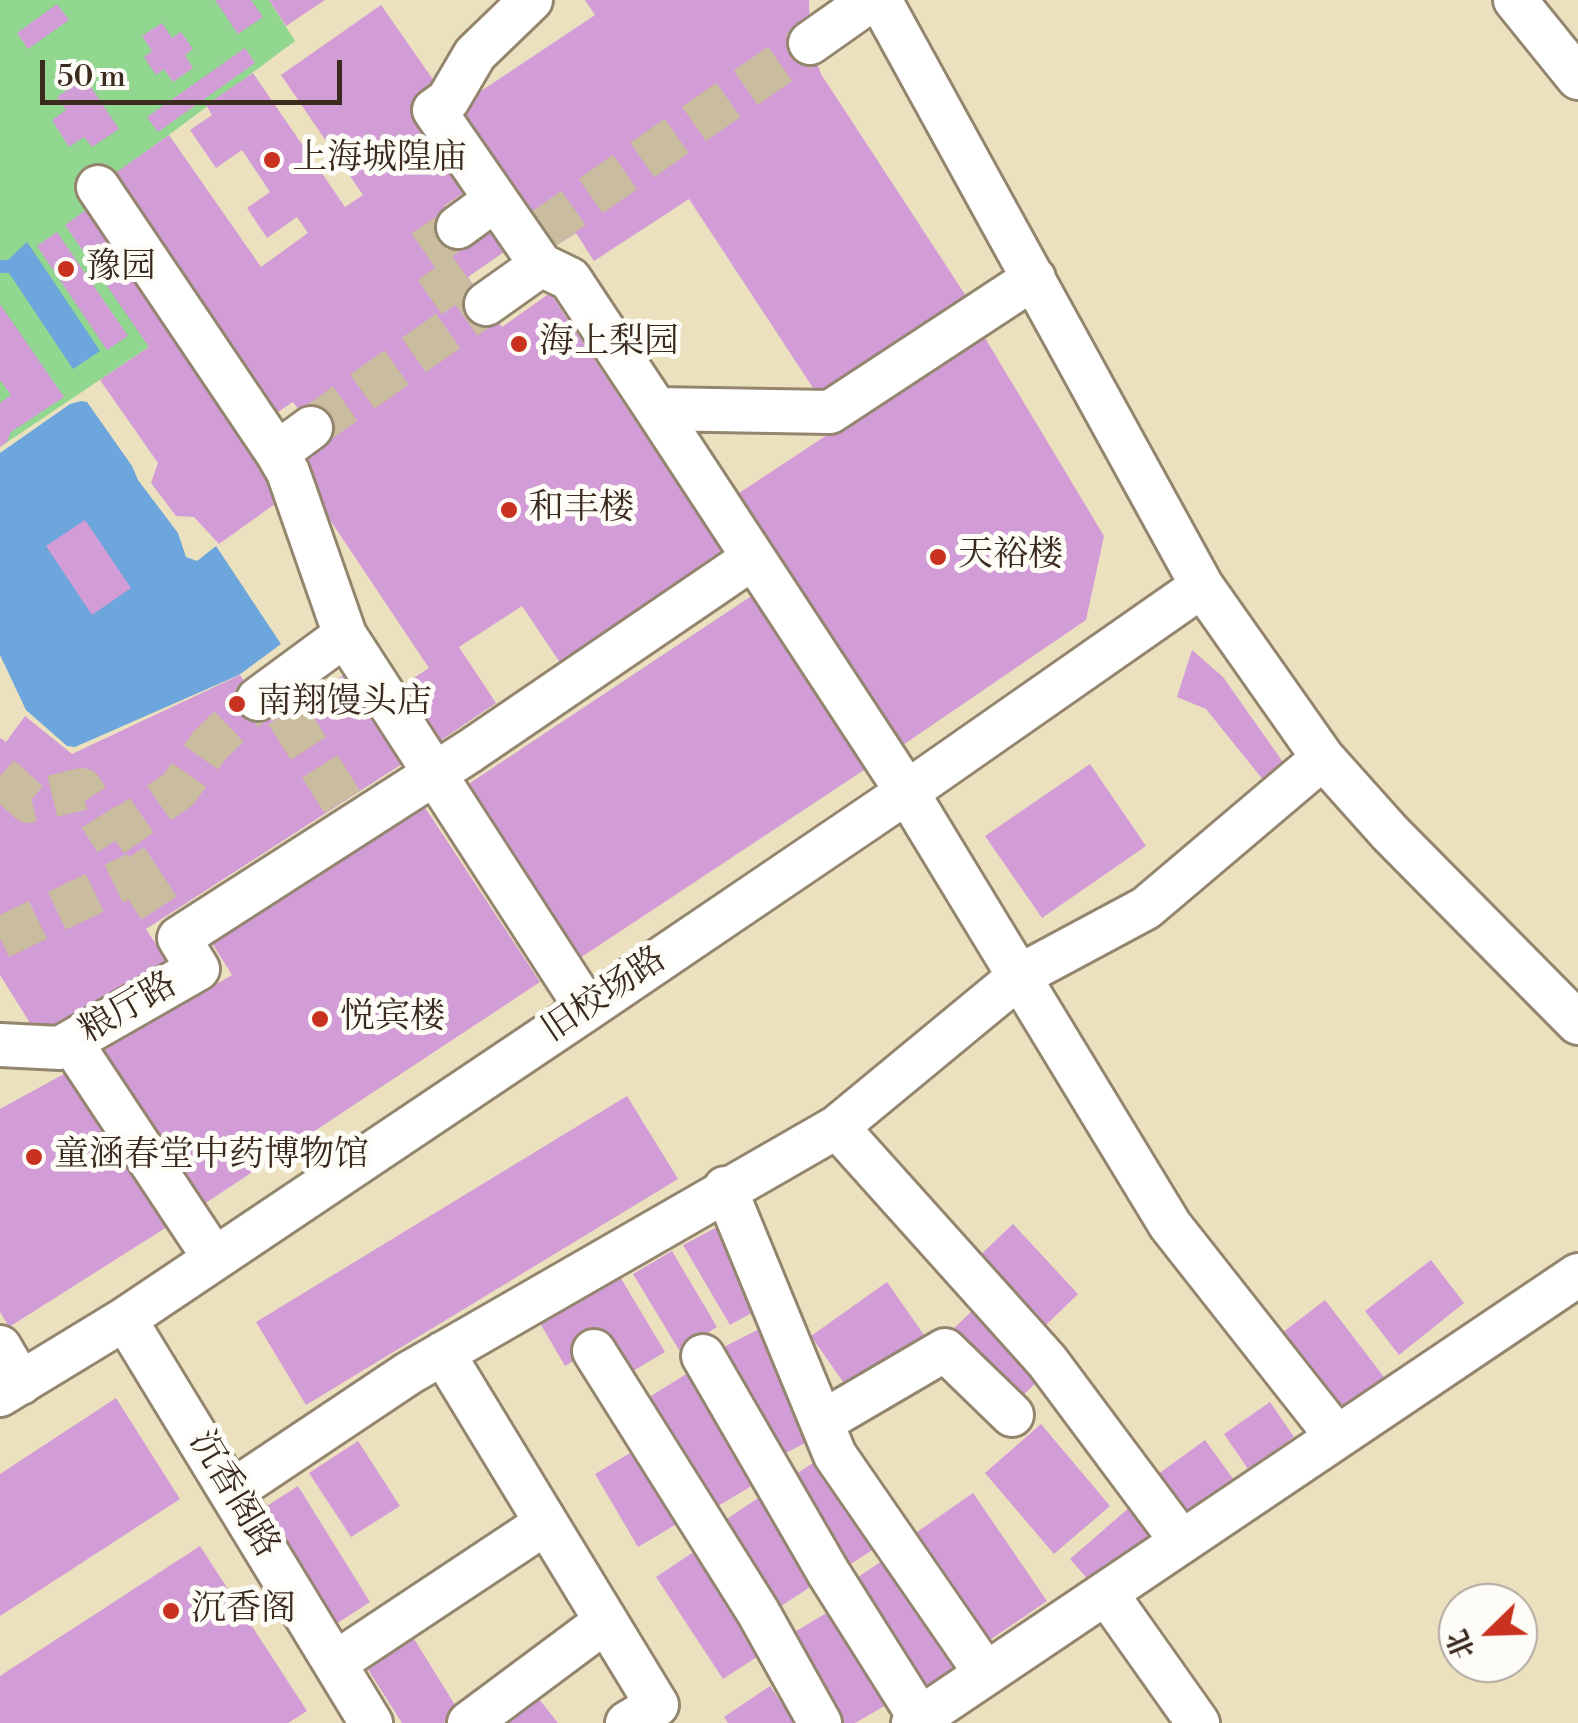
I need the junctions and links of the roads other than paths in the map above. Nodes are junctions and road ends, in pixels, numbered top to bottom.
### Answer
1 (530, 0) edge
2 (871, 0) edge
3 (880, 0) edge
4 (1515, 0) edge
5 (810, 43) tunnel mouth
6 (1578, 78) edge
7 (98, 187) dead end
8 (495, 200) junction
9 (458, 226) tunnel mouth
10 (535, 246) junction
11 (1034, 278) junction
12 (486, 304) tunnel mouth
13 (656, 409) junction
14 (312, 428) tunnel mouth
15 (277, 453) junction
16 (753, 558) junction
17 (1202, 586) junction
18 (345, 635) junction
19 (267, 691) tunnel mouth
20 (1323, 758) junction
21 (433, 774) junction
22 (907, 792) junction
23 (1020, 975) junction
24 (587, 1009) junction
25 (1578, 1022) edge
26 (71, 1042) junction
27 (0, 1045) edge
28 (837, 1127) junction
29 (726, 1188) junction
30 (214, 1258) junction
31 (1578, 1275) edge
32 (125, 1318) junction
33 (594, 1351) dead end
34 (442, 1352) junction
35 (703, 1356) dead end
36 (7, 1375) edge
37 (1012, 1415) dead end
38 (822, 1422) junction
39 (1338, 1437) junction
40 (231, 1492) junction
41 (546, 1523) junction
42 (1182, 1542) junction
43 (1106, 1593) junction
44 (606, 1622) junction
45 (334, 1663) junction
46 (986, 1674) junction
47 (916, 1720) edge
48 (371, 1723) edge
49 (470, 1723) edge
50 (627, 1723) edge
51 (820, 1723) edge
52 (1198, 1723) edge

1 - 8 street
2 - 5 street
3 - 11 street
4 - 6 street
7 - 15 street
8 - 9 street
8 - 10 street
10 - 12 street
10 - 13 street
11 - 13 street
11 - 17 street
13 - 16 street
14 - 15 street
15 - 18 street
16 - 21 street, 粮厅路
16 - 22 street
17 - 20 street
17 - 22 street, 旧校场路
18 - 19 street
18 - 21 street
20 - 23 street
20 - 25 street
21 - 24 street
21 - 26 street, 粮厅路
22 - 23 street
22 - 24 street, 旧校场路
23 - 28 street
23 - 39 street
24 - 30 street, 旧校场路
26 - 27 street, 粮厅路
26 - 30 street
28 - 29 street
28 - 42 street
29 - 34 street
29 - 38 street
30 - 32 street, 旧校场路
31 - 39 street
32 - 36 street, 旧校场路
32 - 40 street, 沉香阁路
33 - 51 street
34 - 40 street
34 - 41 street
35 - 47 street
37 - 38 street
38 - 46 street
39 - 42 street
40 - 45 street, 沉香阁路
41 - 44 street
41 - 45 street
42 - 43 street
43 - 46 street
43 - 52 street
44 - 49 street
44 - 50 street
45 - 48 street, 沉香阁路
46 - 47 street

